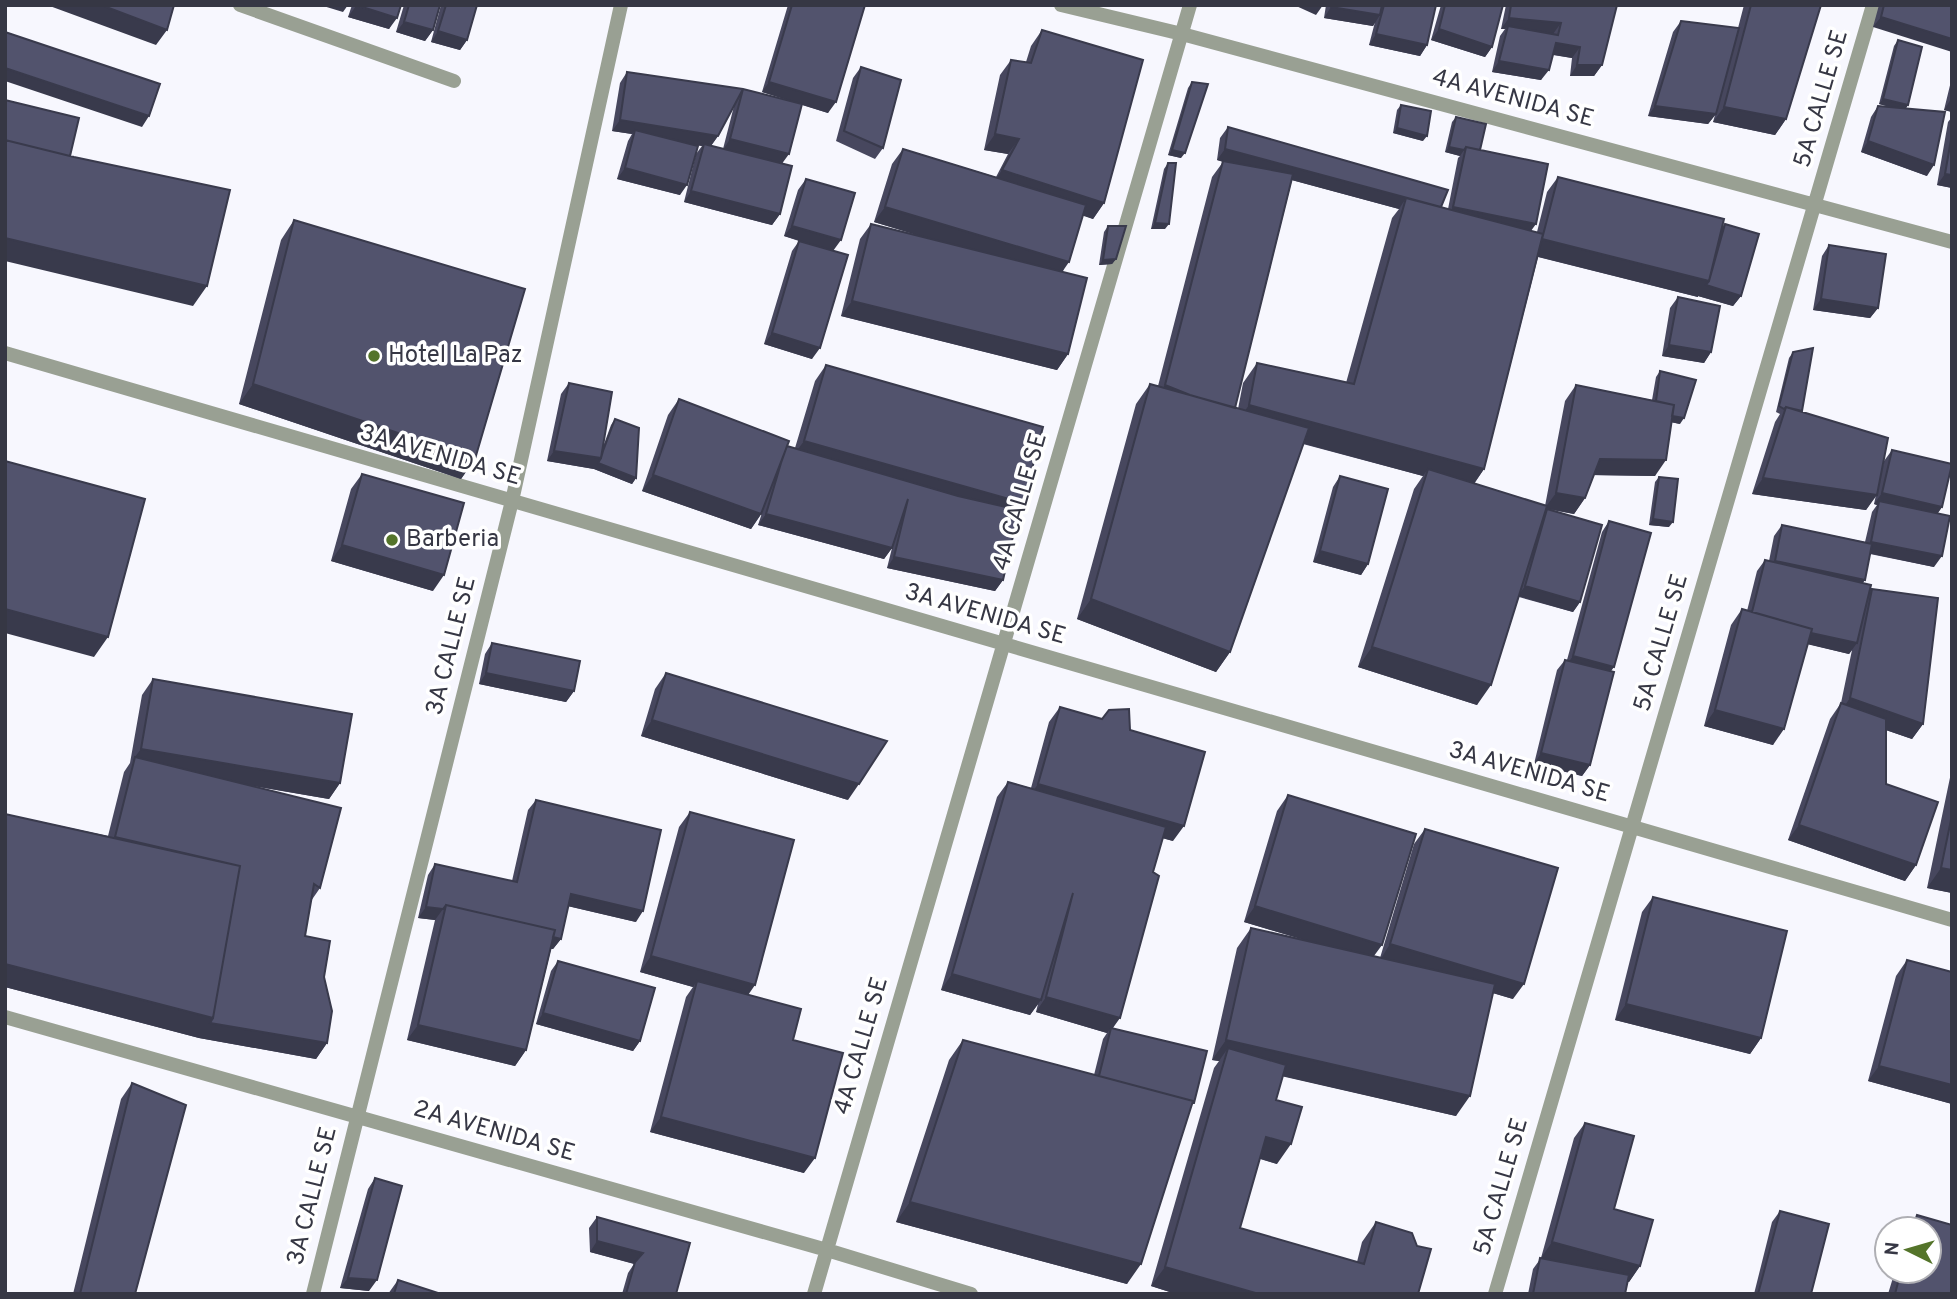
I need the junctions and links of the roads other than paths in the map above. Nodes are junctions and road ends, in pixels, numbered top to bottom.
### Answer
1 (240, 5) edge
2 (621, 5) edge
3 (1061, 5) edge
4 (1190, 5) edge
5 (1873, 5) edge
6 (1182, 34) junction
7 (454, 81) dead end
8 (1815, 204) junction
9 (1952, 242) edge
10 (5, 353) edge
11 (512, 501) junction
12 (1003, 644) junction
13 (1632, 827) junction
14 (1952, 920) edge
15 (5, 1017) edge
16 (356, 1116) junction
17 (827, 1250) junction
18 (313, 1294) edge
19 (814, 1294) edge
20 (971, 1294) edge
21 (1494, 1294) edge

1 - 7 street
2 - 11 street, 3A CALLE SE
3 - 6 street, 4A AVENIDA SE
4 - 6 street, 4A CALLE SE
5 - 8 street, 5A CALLE SE
6 - 8 street, 4A AVENIDA SE
6 - 12 street, 4A CALLE SE
8 - 9 street, 4A AVENIDA SE
8 - 13 street, 5A CALLE SE
10 - 11 street, 3A AVENIDA SE
11 - 12 street, 3A AVENIDA SE
11 - 16 street, 3A CALLE SE
12 - 13 street, 3A AVENIDA SE
12 - 17 street, 4A CALLE SE
13 - 14 street, 3A AVENIDA SE
13 - 21 street, 5A CALLE SE
15 - 16 street, 2A AVENIDA SE
16 - 17 street, 2A AVENIDA SE
16 - 18 street, 3A CALLE SE
17 - 19 street, 4A CALLE SE
17 - 20 street, 2A AVENIDA SE

